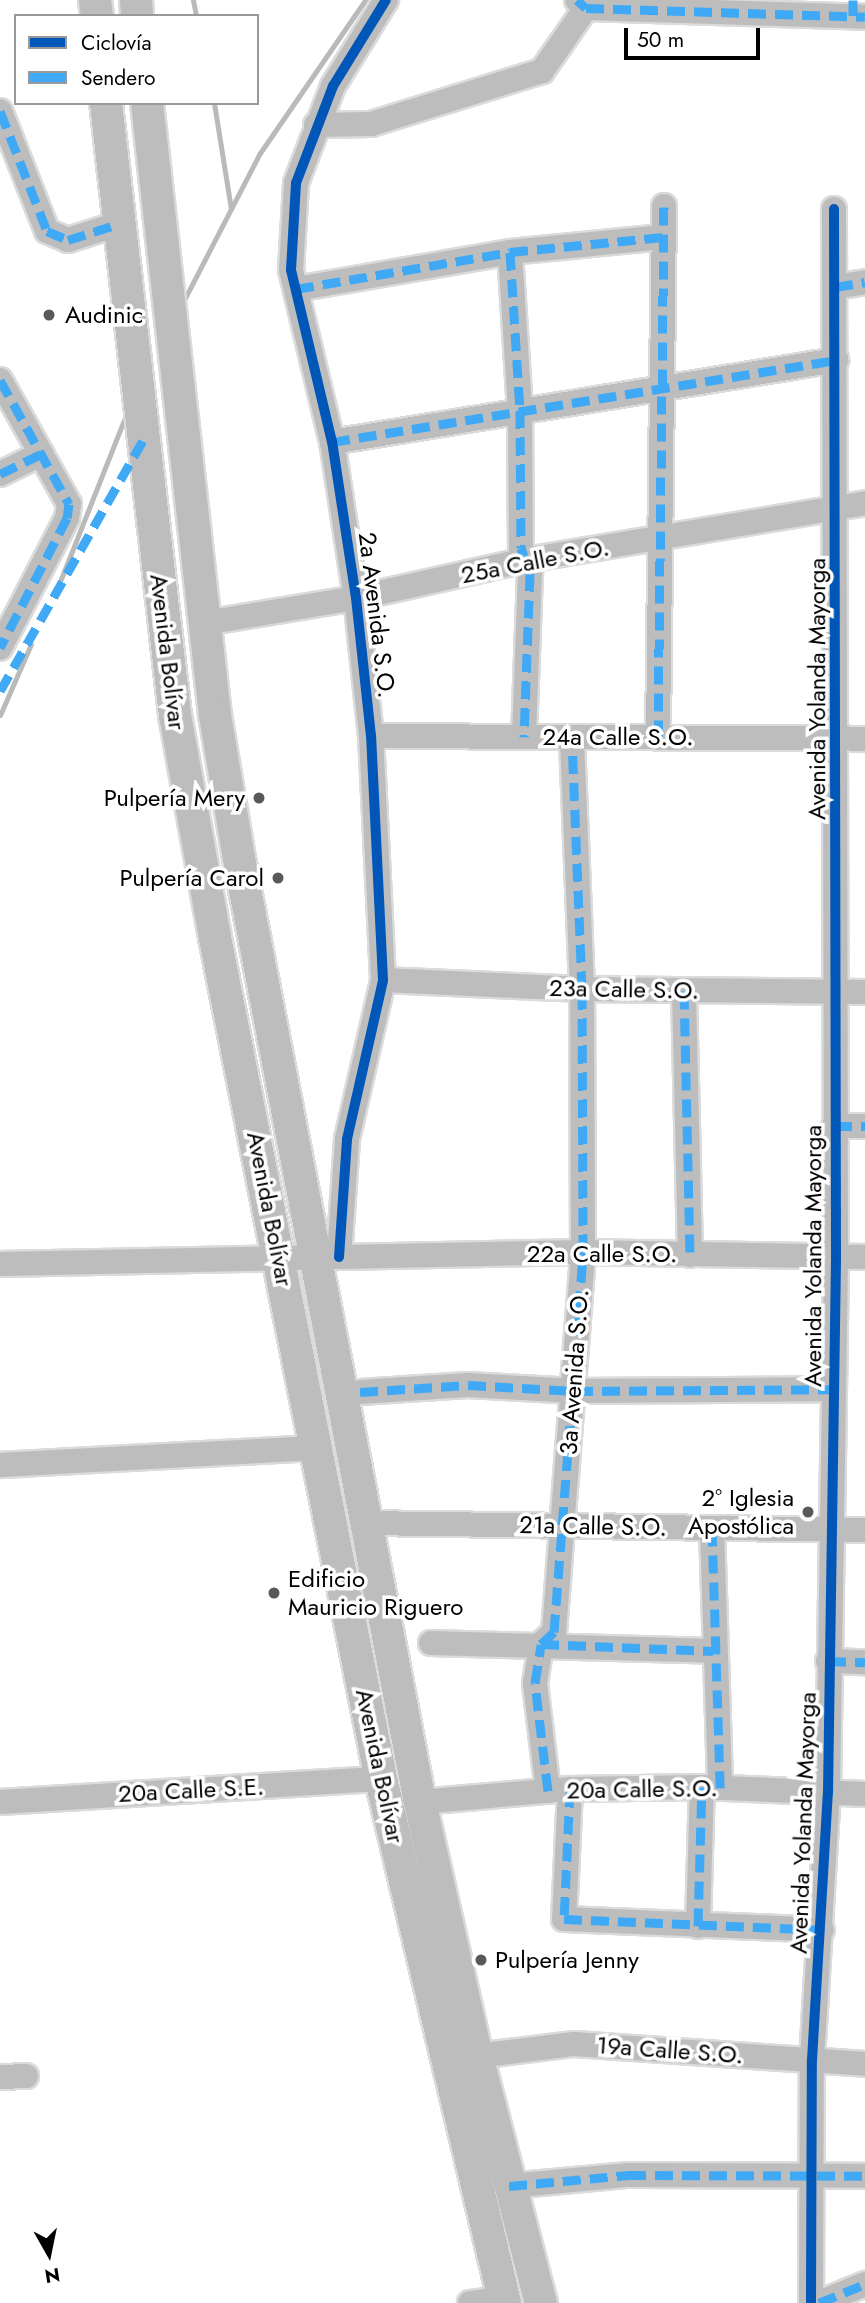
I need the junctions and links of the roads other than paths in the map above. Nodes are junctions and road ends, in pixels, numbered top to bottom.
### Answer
1 (386, 0) edge
2 (582, 4) edge
3 (857, 11) edge
4 (106, 105) edge
5 (147, 105) edge
6 (0, 111) edge
7 (316, 125) junction
8 (664, 206) dead end
9 (835, 209) dead end
10 (118, 224) junction
11 (663, 237) junction
12 (510, 252) junction
13 (865, 282) edge
14 (835, 287) junction
15 (296, 289) junction
16 (836, 360) junction
17 (0, 380) edge
18 (662, 389) junction
19 (520, 410) junction
20 (332, 442) junction
21 (41, 454) junction
22 (0, 474) edge
23 (865, 503) edge
24 (838, 508) junction
25 (660, 538) junction
26 (156, 558) junction
27 (526, 560) junction
28 (356, 598) junction
29 (205, 623) junction
30 (0, 648) edge
31 (171, 683) junction
32 (371, 736) junction
33 (524, 737) junction
34 (572, 737) junction
35 (659, 738) junction
36 (838, 739) junction
37 (865, 739) edge
38 (383, 980) junction
39 (582, 989) junction
40 (684, 991) junction
41 (835, 992) junction
42 (865, 992) edge
43 (834, 1126) junction
44 (865, 1126) edge
45 (583, 1252) junction
46 (690, 1255) junction
47 (836, 1257) junction
48 (865, 1257) edge
49 (280, 1258) junction
50 (328, 1258) junction
51 (0, 1264) edge
52 (834, 1389) junction
53 (575, 1391) junction
54 (360, 1392) dead end
55 (317, 1448) junction
56 (0, 1465) edge
57 (363, 1523) junction
58 (562, 1526) junction
59 (712, 1528) junction
60 (831, 1530) junction
61 (865, 1530) edge
62 (431, 1643) dead end
63 (541, 1644) junction
64 (713, 1651) junction
65 (828, 1661) junction
66 (865, 1662) edge
67 (381, 1779) junction
68 (711, 1787) junction
69 (559, 1790) junction
70 (828, 1793) junction
71 (865, 1794) edge
72 (0, 1802) edge
73 (420, 1802) junction
74 (698, 1926) junction
75 (822, 1930) junction
76 (477, 2056) junction
77 (812, 2060) junction
78 (865, 2064) edge
79 (26, 2076) dead end
80 (0, 2077) edge
81 (865, 2176) edge
82 (811, 2179) junction
83 (509, 2186) junction
84 (865, 2284) edge
85 (504, 2301) edge
86 (470, 2303) edge
87 (541, 2303) edge
88 (811, 2303) edge
89 (819, 2303) edge

1 - 7 street, 2a Avenida S.O.
2 - 3 street
2 - 7 street
4 - 10 main road, Avenida Bolívar
5 - 29 main road, Avenida Bolívar
6 - 10 street
7 - 15 street, 2a Avenida S.O.
8 - 11 street
9 - 14 street, Avenida Yolanda Mayorga
10 - 26 main road, Avenida Bolívar
11 - 12 street
11 - 18 street
12 - 15 street
12 - 19 street
13 - 14 street
14 - 16 street, Avenida Yolanda Mayorga
15 - 20 street, 2a Avenida S.O.
16 - 18 street
16 - 24 street, Avenida Yolanda Mayorga
17 - 21 street
18 - 19 street
18 - 25 street
19 - 20 street
19 - 27 street
20 - 28 street, 2a Avenida S.O.
21 - 22 street
21 - 30 street
23 - 24 street, 25a Calle S.O.
24 - 25 street, 25a Calle S.O.
24 - 36 street, Avenida Yolanda Mayorga
25 - 27 street, 25a Calle S.O.
25 - 35 street
26 - 29 main road
26 - 31 main road, Avenida Bolívar
27 - 28 street, 25a Calle S.O.
27 - 33 street
28 - 29 street, 25a Calle S.O.
28 - 32 street, 2a Avenida S.O.
29 - 31 main road
29 - 50 main road, Avenida Bolívar
31 - 49 main road, Avenida Bolívar
32 - 33 street, 24a Calle S.O.
32 - 38 street, 2a Avenida S.O.
33 - 34 street, 24a Calle S.O.
34 - 35 street, 24a Calle S.O.
34 - 39 street, 3a Avenida S.O.
35 - 36 street, 24a Calle S.O.
36 - 37 street, 24a Calle S.O.
36 - 41 street, Avenida Yolanda Mayorga
38 - 39 street, 23a Calle S.O.
38 - 50 street, 2a Avenida S.O.
39 - 40 street, 23a Calle S.O.
39 - 45 street, 3a Avenida S.O.
40 - 41 street, 23a Calle S.O.
40 - 46 street
41 - 42 street, 23a Calle S.O.
41 - 43 street, Avenida Yolanda Mayorga
43 - 44 street
43 - 47 street, Avenida Yolanda Mayorga
45 - 46 street, 22a Calle S.O.
45 - 50 street, 22a Calle S.O.
45 - 53 street, 3a Avenida S.O.
46 - 47 street, 22a Calle S.O.
47 - 48 street, 22a Calle S.O.
47 - 52 street, Avenida Yolanda Mayorga
49 - 50 street
49 - 51 street
49 - 55 main road, Avenida Bolívar
50 - 57 main road, Avenida Bolívar
52 - 53 street
52 - 60 street, Avenida Yolanda Mayorga
53 - 54 street
53 - 58 street, 3a Avenida S.O.
55 - 56 street
55 - 67 main road, Avenida Bolívar
57 - 58 street, 21a Calle S.O.
57 - 73 main road, Avenida Bolívar
58 - 59 street, 21a Calle S.O.
58 - 63 street, 3a Avenida S.O.
59 - 60 street, 21a Calle S.O.
59 - 64 street
60 - 61 street, 21a Calle S.O.
60 - 65 street, Avenida Yolanda Mayorga
62 - 63 street
63 - 64 street
63 - 69 street, 3a Avenida S.O.
64 - 68 street
65 - 66 street
65 - 70 street, Avenida Yolanda Mayorga
67 - 72 street, 20a Calle S.E.
67 - 85 main road, Avenida Bolívar
68 - 69 street, 20a Calle S.O.
68 - 70 street, 20a Calle S.O.
68 - 74 street
69 - 73 street, 20a Calle S.O.
69 - 74 street, 3a Avenida S.O.
70 - 71 street, 20a Calle S.O.
70 - 75 street, Avenida Yolanda Mayorga
73 - 76 main road, Avenida Bolívar
74 - 75 street
75 - 77 street, Avenida Yolanda Mayorga
76 - 77 street, 19a Calle S.O.
76 - 83 main road, Avenida Bolívar
77 - 78 street, 19a Calle S.O.
77 - 82 street, Avenida Yolanda Mayorga
79 - 80 street
81 - 82 street
82 - 83 street
82 - 88 street, Avenida Yolanda Mayorga
83 - 87 main road, Avenida Bolívar
84 - 89 street
85 - 86 street

